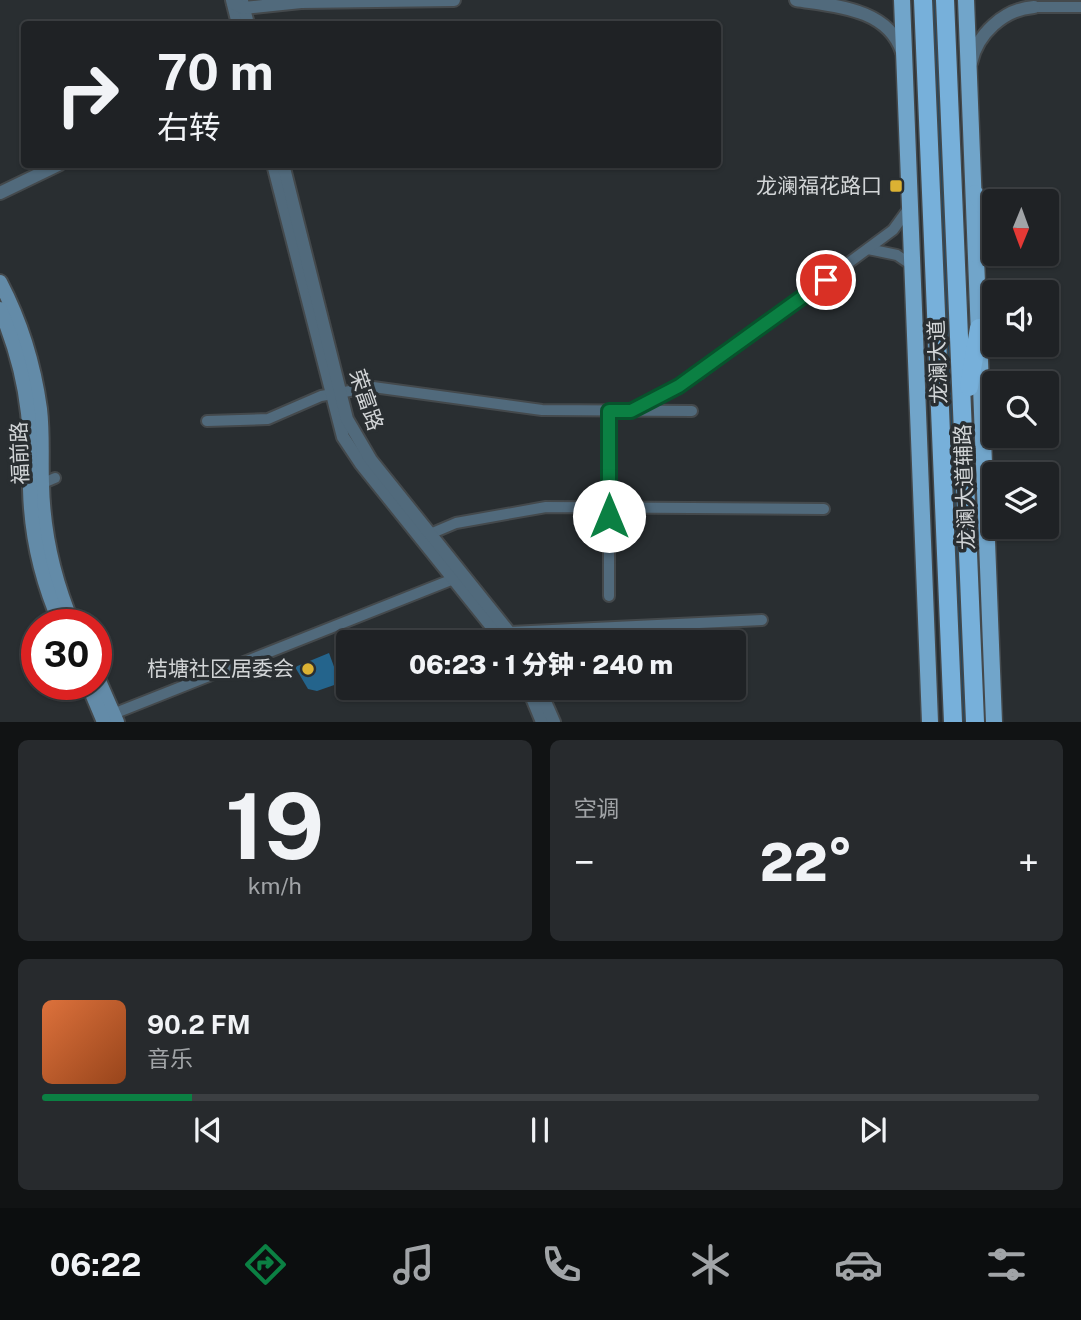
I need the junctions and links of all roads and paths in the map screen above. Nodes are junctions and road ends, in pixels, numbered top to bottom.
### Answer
1 (454, 0) edge
2 (796, 0) edge
3 (901, 0) edge
4 (923, 0) edge
5 (945, 0) edge
6 (967, 0) edge
7 (238, 2) edge
8 (1034, 7) joint
9 (1081, 7) edge
10 (238, 21) edge
11 (247, 21) edge
12 (904, 58) junction
13 (970, 78) junction
14 (52, 168) edge
15 (274, 168) edge
16 (284, 168) edge
17 (974, 190) junction
18 (0, 194) edge
19 (982, 204) edge
20 (910, 205) junction
21 (982, 245) edge
22 (868, 249) junction
23 (976, 257) junction
24 (913, 266) junction
25 (0, 282) edge
26 (0, 309) edge
27 (979, 328) junction
28 (335, 393) junction
29 (609, 411) junction
30 (631, 411) junction
31 (692, 411) dead end
32 (207, 421) dead end
33 (963, 425) junction
34 (42, 483) junction
35 (609, 508) junction
36 (824, 509) dead end
37 (430, 534) junction
38 (458, 577) junction
39 (608, 596) dead end
40 (56, 609) edge
41 (68, 609) edge
42 (762, 620) dead end
43 (502, 630) edge
44 (629, 630) edge
45 (98, 700) edge
46 (104, 700) edge
47 (533, 700) edge
48 (544, 700) edge
49 (109, 719) edge
50 (542, 722) edge
51 (554, 722) edge
52 (930, 722) edge
53 (953, 722) edge
54 (975, 722) edge
55 (994, 722) edge

1 - 7 street
2 - 12 street
3 - 12 main road, 龙澜大道辅路
4 - 53 highway, 龙澜大道
5 - 33 highway, 龙澜大道
6 - 13 main road, 龙澜大道辅路
7 - 10 street
7 - 11 street
8 - 9 street
8 - 13 street
12 - 20 main road, 龙澜大道辅路
13 - 17 main road, 龙澜大道辅路
14 - 18 street
15 - 28 street, 荣富路
16 - 28 street, 荣富路
17 - 19 main road
17 - 23 main road, 龙澜大道辅路
20 - 22 street
20 - 24 main road, 龙澜大道辅路
21 - 23 main road
22 - 24 street
22 - 30 street
23 - 27 main road, 龙澜大道辅路
24 - 52 main road, 龙澜大道辅路
25 - 34 main road, 福前路
26 - 34 main road, 福前路
27 - 33 highway
27 - 55 main road, 龙澜大道辅路
28 - 29 street
28 - 32 street
28 - 37 street, 荣富路
28 - 38 street, 荣富路
29 - 30 street
29 - 35 street
30 - 31 street
33 - 54 highway, 龙澜大道
34 - 40 main road, 福前路
34 - 41 main road, 福前路
35 - 36 street
35 - 37 street
35 - 39 street
37 - 38 street, 荣富路
38 - 43 street, 荣富路
38 - 49 street
42 - 44 street
45 - 49 main road
46 - 49 main road
47 - 50 street
48 - 51 street

